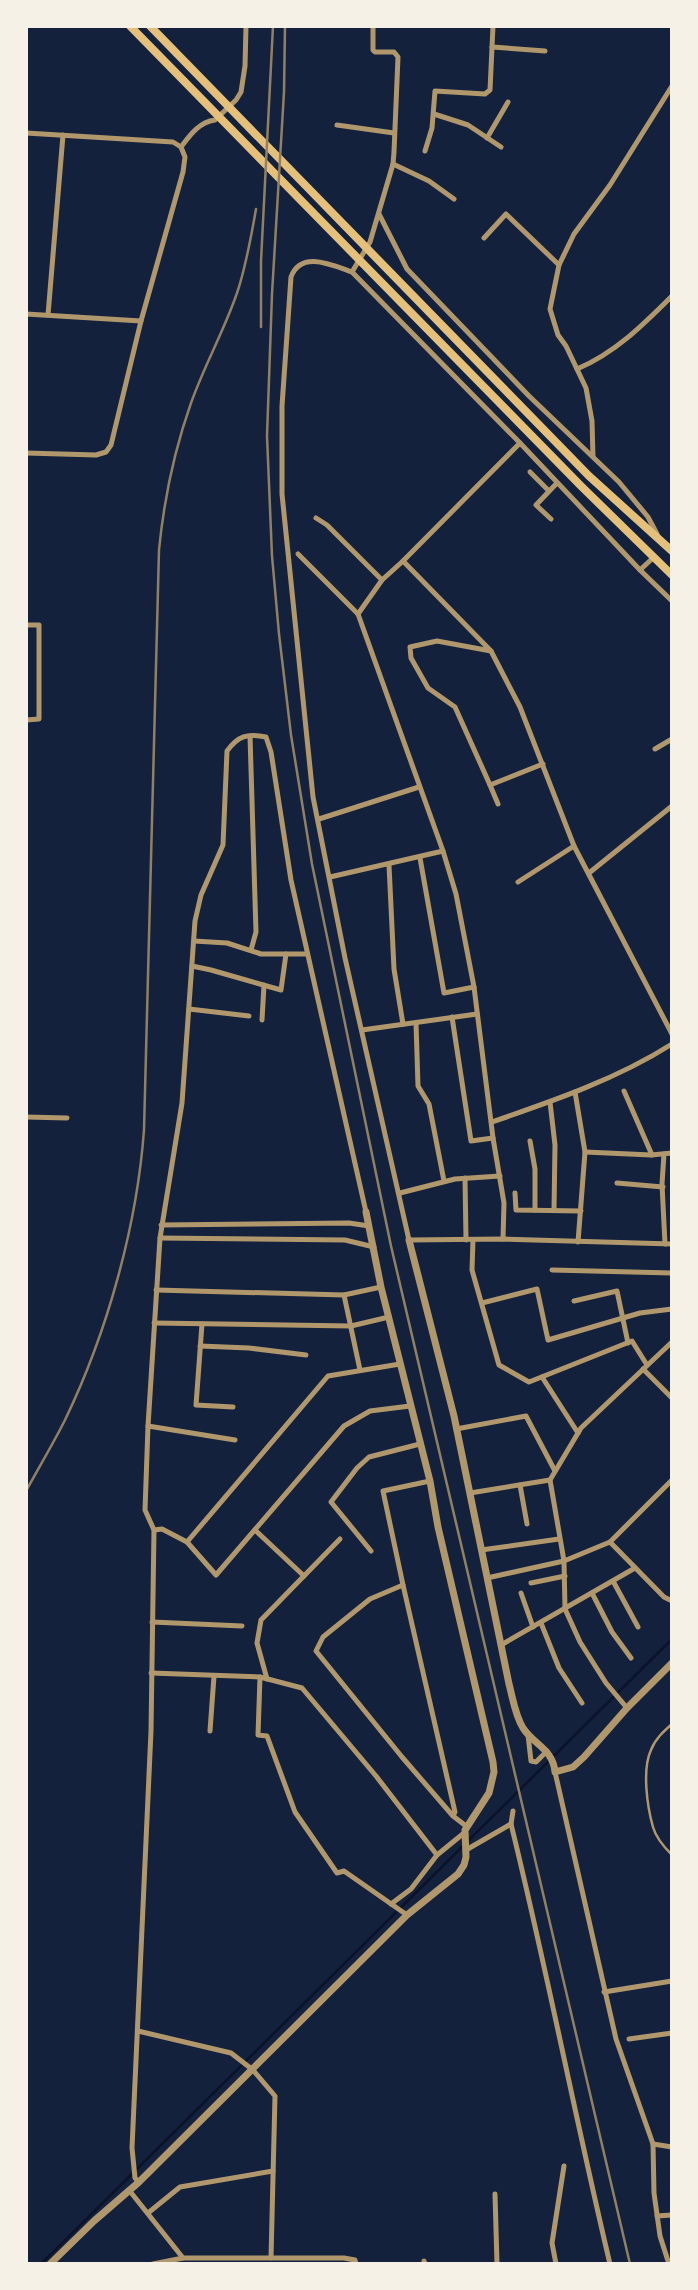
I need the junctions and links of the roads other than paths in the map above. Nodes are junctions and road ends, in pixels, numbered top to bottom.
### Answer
1 (130, 26) edge
2 (150, 26) edge
3 (246, 26) edge
4 (373, 26) edge
5 (493, 26) edge
6 (492, 47) junction
7 (545, 51) dead end
8 (672, 86) edge
9 (508, 102) dead end
10 (434, 114) junction
11 (337, 125) dead end
12 (26, 133) edge
13 (394, 133) junction
14 (63, 135) junction
15 (486, 138) junction
16 (181, 147) junction
17 (501, 147) dead end
18 (425, 151) dead end
19 (393, 164) junction
20 (454, 199) dead end
21 (379, 214) junction
22 (484, 238) dead end
23 (559, 265) junction
24 (352, 272) junction
25 (672, 296) edge
26 (26, 314) edge
27 (48, 315) junction
28 (141, 321) junction
29 (577, 369) junction
30 (520, 443) junction
31 (26, 453) edge
32 (593, 457) junction
33 (530, 472) dead end
34 (557, 483) junction
35 (549, 491) junction
36 (316, 518) dead end
37 (551, 519) dead end
38 (659, 539) junction
39 (672, 551) edge
40 (298, 554) dead end
41 (654, 557) junction
42 (403, 561) junction
43 (640, 570) junction
44 (672, 575) edge
45 (383, 580) junction
46 (672, 601) edge
47 (358, 614) junction
48 (26, 625) edge
49 (491, 651) junction
50 (26, 720) edge
51 (250, 736) junction
52 (672, 739) edge
53 (655, 749) dead end
54 (543, 764) junction
55 (490, 785) junction
56 (419, 788) junction
57 (498, 804) dead end
58 (672, 806) edge
59 (319, 819) junction
60 (575, 846) junction
61 (443, 851) junction
62 (419, 858) junction
63 (389, 865) junction
64 (589, 873) junction
65 (330, 877) junction
66 (517, 882) dead end
67 (194, 941) junction
68 (251, 950) junction
69 (286, 954) junction
70 (307, 954) junction
71 (192, 966) junction
72 (264, 985) junction
73 (474, 987) junction
74 (189, 1009) junction
75 (477, 1014) junction
76 (249, 1016) dead end
77 (452, 1017) junction
78 (262, 1020) dead end
79 (416, 1023) junction
80 (403, 1024) junction
81 (362, 1030) junction
82 (672, 1034) edge
83 (672, 1044) edge
84 (624, 1091) dead end
85 (575, 1092) junction
86 (550, 1102) junction
87 (26, 1116) edge
88 (67, 1118) dead end
89 (492, 1122) junction
90 (493, 1138) junction
91 (530, 1141) dead end
92 (585, 1152) junction
93 (672, 1153) edge
94 (664, 1154) junction
95 (652, 1155) junction
96 (500, 1176) junction
97 (465, 1178) junction
98 (444, 1181) junction
99 (617, 1183) dead end
100 (663, 1188) junction
101 (400, 1193) junction
102 (515, 1193) dead end
103 (535, 1210) junction
104 (554, 1210) junction
105 (581, 1210) junction
106 (366, 1212) joint
107 (161, 1225) junction
108 (369, 1226) junction
109 (160, 1238) junction
110 (503, 1239) junction
111 (409, 1240) junction
112 (470, 1240) junction
113 (578, 1242) junction
114 (668, 1244) edge
115 (374, 1247) junction
116 (552, 1270) dead end
117 (672, 1273) edge
118 (381, 1287) junction
119 (156, 1290) junction
120 (344, 1295) junction
121 (574, 1301) dead end
122 (482, 1303) junction
123 (672, 1309) edge
124 (389, 1317) junction
125 (623, 1320) junction
126 (154, 1323) junction
127 (201, 1324) junction
128 (351, 1326) junction
129 (672, 1342) edge
130 (628, 1343) junction
131 (200, 1346) junction
132 (306, 1355) dead end
133 (400, 1364) junction
134 (645, 1367) junction
135 (360, 1370) junction
136 (542, 1377) junction
137 (672, 1398) edge
138 (410, 1406) junction
139 (233, 1407) dead end
140 (148, 1426) junction
141 (456, 1429) junction
142 (578, 1433) junction
143 (235, 1440) dead end
144 (420, 1444) junction
145 (555, 1471) junction
146 (550, 1480) junction
147 (672, 1480) edge
148 (429, 1481) junction
149 (520, 1485) junction
150 (470, 1493) junction
151 (527, 1524) dead end
152 (154, 1530) junction
153 (254, 1530) junction
154 (341, 1539) dead end
155 (559, 1539) junction
156 (187, 1542) junction
157 (610, 1542) junction
158 (481, 1550) junction
159 (371, 1551) dead end
160 (564, 1561) junction
161 (635, 1568) junction
162 (304, 1576) junction
163 (565, 1576) junction
164 (487, 1578) junction
165 (612, 1581) junction
166 (531, 1583) dead end
167 (403, 1585) junction
168 (520, 1593) dead end
169 (592, 1593) junction
170 (672, 1601) edge
171 (565, 1609) junction
172 (152, 1622) junction
173 (541, 1623) junction
174 (242, 1626) dead end
175 (638, 1626) dead end
176 (533, 1628) junction
177 (501, 1645) junction
178 (631, 1658) dead end
179 (672, 1663) edge
180 (151, 1673) junction
181 (214, 1676) junction
182 (263, 1678) junction
183 (582, 1703) dead end
184 (627, 1707) junction
185 (672, 1724) edge
186 (211, 1731) dead end
187 (528, 1735) junction
188 (548, 1752) junction
189 (555, 1772) junction
190 (513, 1811) dead end
191 (453, 1816) junction
192 (511, 1824) junction
193 (465, 1832) junction
194 (466, 1848) junction
195 (672, 1854) edge
196 (437, 1855) junction
197 (393, 1905) junction
198 (405, 1913) junction
199 (672, 1981) edge
200 (604, 1992) junction
201 (138, 2031) junction
202 (672, 2033) edge
203 (629, 2039) dead end
204 (253, 2070) junction
205 (653, 2144) junction
206 (672, 2147) edge
207 (564, 2166) dead end
208 (273, 2171) junction
209 (137, 2180) junction
210 (129, 2190) junction
211 (495, 2194) dead end
212 (148, 2213) junction
213 (672, 2215) edge
214 (657, 2216) junction
215 (183, 2258) junction
216 (271, 2258) junction
217 (50, 2264) edge
218 (153, 2264) edge
219 (356, 2264) edge
220 (496, 2264) edge
221 (556, 2264) edge
222 (610, 2264) edge
223 (669, 2264) edge

1 - 41 main road
2 - 38 main road
3 - 16 street
4 - 13 street
5 - 6 street
6 - 7 street
6 - 10 street
8 - 23 street
9 - 15 street
10 - 15 street
10 - 18 street
11 - 13 street
12 - 14 street
13 - 19 street
14 - 16 street
14 - 27 street
15 - 17 street
16 - 28 street
19 - 20 street
19 - 21 street
21 - 24 street
21 - 32 street
22 - 23 street
23 - 29 street
24 - 30 street
24 - 59 street
25 - 29 street
26 - 27 street
27 - 28 street
28 - 31 street
29 - 32 street
30 - 34 street
30 - 42 street
32 - 38 street
33 - 35 street
34 - 35 street
34 - 43 street
35 - 37 street
36 - 45 street
38 - 39 main road
40 - 47 street
41 - 43 street
41 - 44 main road
42 - 45 street
42 - 49 street
43 - 46 street
45 - 47 street
47 - 56 street
48 - 50 street
49 - 54 street
49 - 55 street
51 - 67 street
51 - 68 street
51 - 70 street
52 - 53 street
54 - 55 street
54 - 60 street
55 - 57 street
56 - 59 street
56 - 61 street
58 - 64 street
59 - 65 street
60 - 64 street
60 - 66 street
61 - 62 street
61 - 73 street
62 - 63 street
62 - 73 street
63 - 65 street
63 - 80 street
64 - 82 street
65 - 81 street
67 - 68 street
67 - 71 street
68 - 69 street
69 - 70 street
69 - 72 street
70 - 106 street
71 - 72 street
71 - 74 street
72 - 78 street
73 - 75 street
74 - 76 street
74 - 107 street
75 - 77 street
75 - 89 street
77 - 79 street
77 - 90 street
79 - 80 street
79 - 98 street
80 - 81 street
81 - 101 street
83 - 85 street
84 - 95 street
85 - 86 street
85 - 92 street
86 - 89 street
86 - 104 street
87 - 88 street
89 - 90 street
90 - 96 street
91 - 103 street
92 - 95 street
92 - 105 street
93 - 94 street
94 - 95 street
94 - 100 street
96 - 97 street
96 - 110 street
97 - 98 street
97 - 112 street
98 - 101 street
99 - 100 street
100 - 114 street
101 - 111 street
102 - 103 street
103 - 104 street
104 - 105 street
105 - 113 street
106 - 108 street
107 - 108 street
107 - 109 street
108 - 115 street
109 - 115 street
109 - 119 street
110 - 112 street
110 - 113 street
111 - 112 street
111 - 141 street
112 - 122 street
113 - 114 street
115 - 118 street
116 - 117 street
118 - 120 street
118 - 124 street
119 - 120 street
119 - 126 street
120 - 128 street
121 - 125 street
122 - 125 street
122 - 136 street
123 - 125 street
124 - 128 street
124 - 133 street
125 - 130 street
126 - 127 street
126 - 140 street
127 - 128 street
127 - 131 street
128 - 135 street
129 - 134 street
130 - 134 street
130 - 136 street
131 - 132 street
131 - 139 street
133 - 135 street
133 - 138 street
134 - 137 street
134 - 142 street
135 - 156 street
136 - 142 street
138 - 144 street
138 - 153 street
140 - 143 street
140 - 152 street
141 - 145 street
141 - 150 street
142 - 145 street
144 - 148 street
144 - 159 street
145 - 146 street
146 - 149 street
146 - 155 street
147 - 157 street
148 - 167 street
148 - 193 street
149 - 150 street
149 - 151 street
150 - 158 street
152 - 156 street
152 - 172 street
153 - 156 street
153 - 162 street
154 - 162 street
155 - 158 street
155 - 160 street
157 - 160 street
157 - 161 street
158 - 164 street
160 - 163 street
160 - 164 street
161 - 165 street
161 - 170 street
162 - 182 street
163 - 166 street
163 - 171 street
164 - 177 street
165 - 169 street
165 - 175 street
167 - 191 street
167 - 191 street
168 - 176 street
169 - 171 street
169 - 178 street
171 - 173 street
171 - 184 street
172 - 174 street
172 - 180 street
173 - 176 street
173 - 183 street
176 - 177 street
177 - 187 street
179 - 184 street
180 - 181 street
180 - 201 street
181 - 182 street
181 - 186 street
182 - 196 street
182 - 197 street
184 - 189 street
185 - 195 lane
187 - 188 street
187 - 188 street
188 - 189 street
189 - 200 street
190 - 192 street
191 - 193 street
192 - 194 street
192 - 222 street
193 - 194 street
193 - 196 street
194 - 198 street
196 - 197 street
197 - 198 street
198 - 204 street
199 - 200 street
200 - 205 street
201 - 204 street
201 - 209 street
202 - 203 street
204 - 208 street
204 - 209 street
205 - 206 street
205 - 214 street
207 - 221 street
208 - 212 street
208 - 216 street
209 - 210 street
210 - 212 street
210 - 217 street
211 - 220 street
212 - 215 street
213 - 214 street
214 - 223 street
215 - 216 street
215 - 218 street
216 - 219 street

